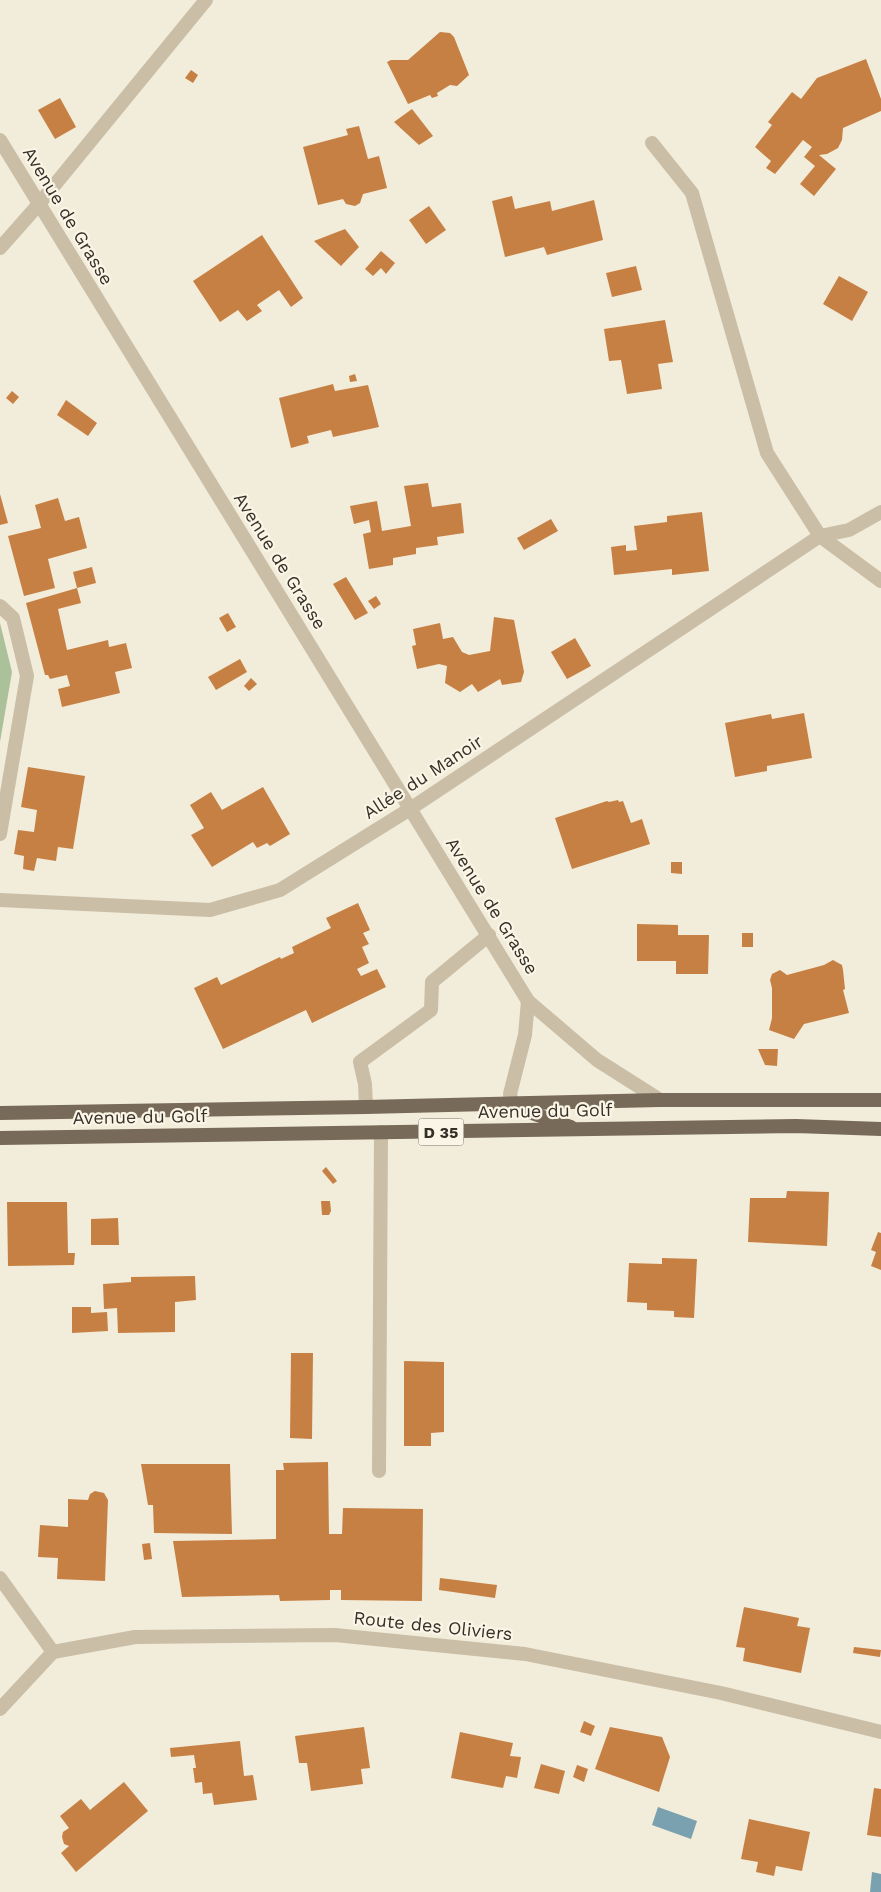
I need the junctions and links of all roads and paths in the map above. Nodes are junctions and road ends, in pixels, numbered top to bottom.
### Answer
1 (206, 0) edge
2 (0, 140) edge
3 (652, 143) dead end
4 (39, 204) junction
5 (0, 248) edge
6 (881, 512) edge
7 (820, 536) junction
8 (881, 582) edge
9 (0, 606) edge
10 (410, 809) junction
11 (0, 834) edge
12 (0, 900) edge
13 (489, 936) junction
14 (528, 1001) junction
15 (660, 1100) junction
16 (881, 1100) edge
17 (512, 1103) junction
18 (366, 1107) junction
19 (0, 1113) edge
20 (577, 1129) junction
21 (881, 1129) edge
22 (381, 1132) junction
23 (0, 1138) edge
24 (379, 1471) dead end
25 (0, 1578) edge
26 (53, 1652) junction
27 (0, 1709) edge
28 (881, 1732) edge

1 - 4 street
2 - 4 street, Avenue de Grasse
3 - 7 street
4 - 5 street
4 - 10 street, Avenue de Grasse
6 - 7 street
7 - 8 street
7 - 10 street, Allée du Manoir
9 - 11 street
10 - 12 street, Allée du Manoir
10 - 13 street, Avenue de Grasse
13 - 14 street, Avenue de Grasse
13 - 18 street
14 - 15 street, Avenue de Grasse
14 - 17 street, Avenue de Grasse
15 - 16 main road, Avenue du Golf / D 35
15 - 17 main road, Avenue du Golf / D 35
17 - 18 main road, Avenue du Golf / D 35
17 - 20 main road
18 - 19 main road, Avenue du Golf / D 35
20 - 21 main road, Avenue du Golf / D 35
20 - 22 main road, Avenue du Golf / D 35
22 - 23 main road, Avenue du Golf / D 35
22 - 24 street
25 - 26 street
26 - 27 street
26 - 28 street, Route des Oliviers

